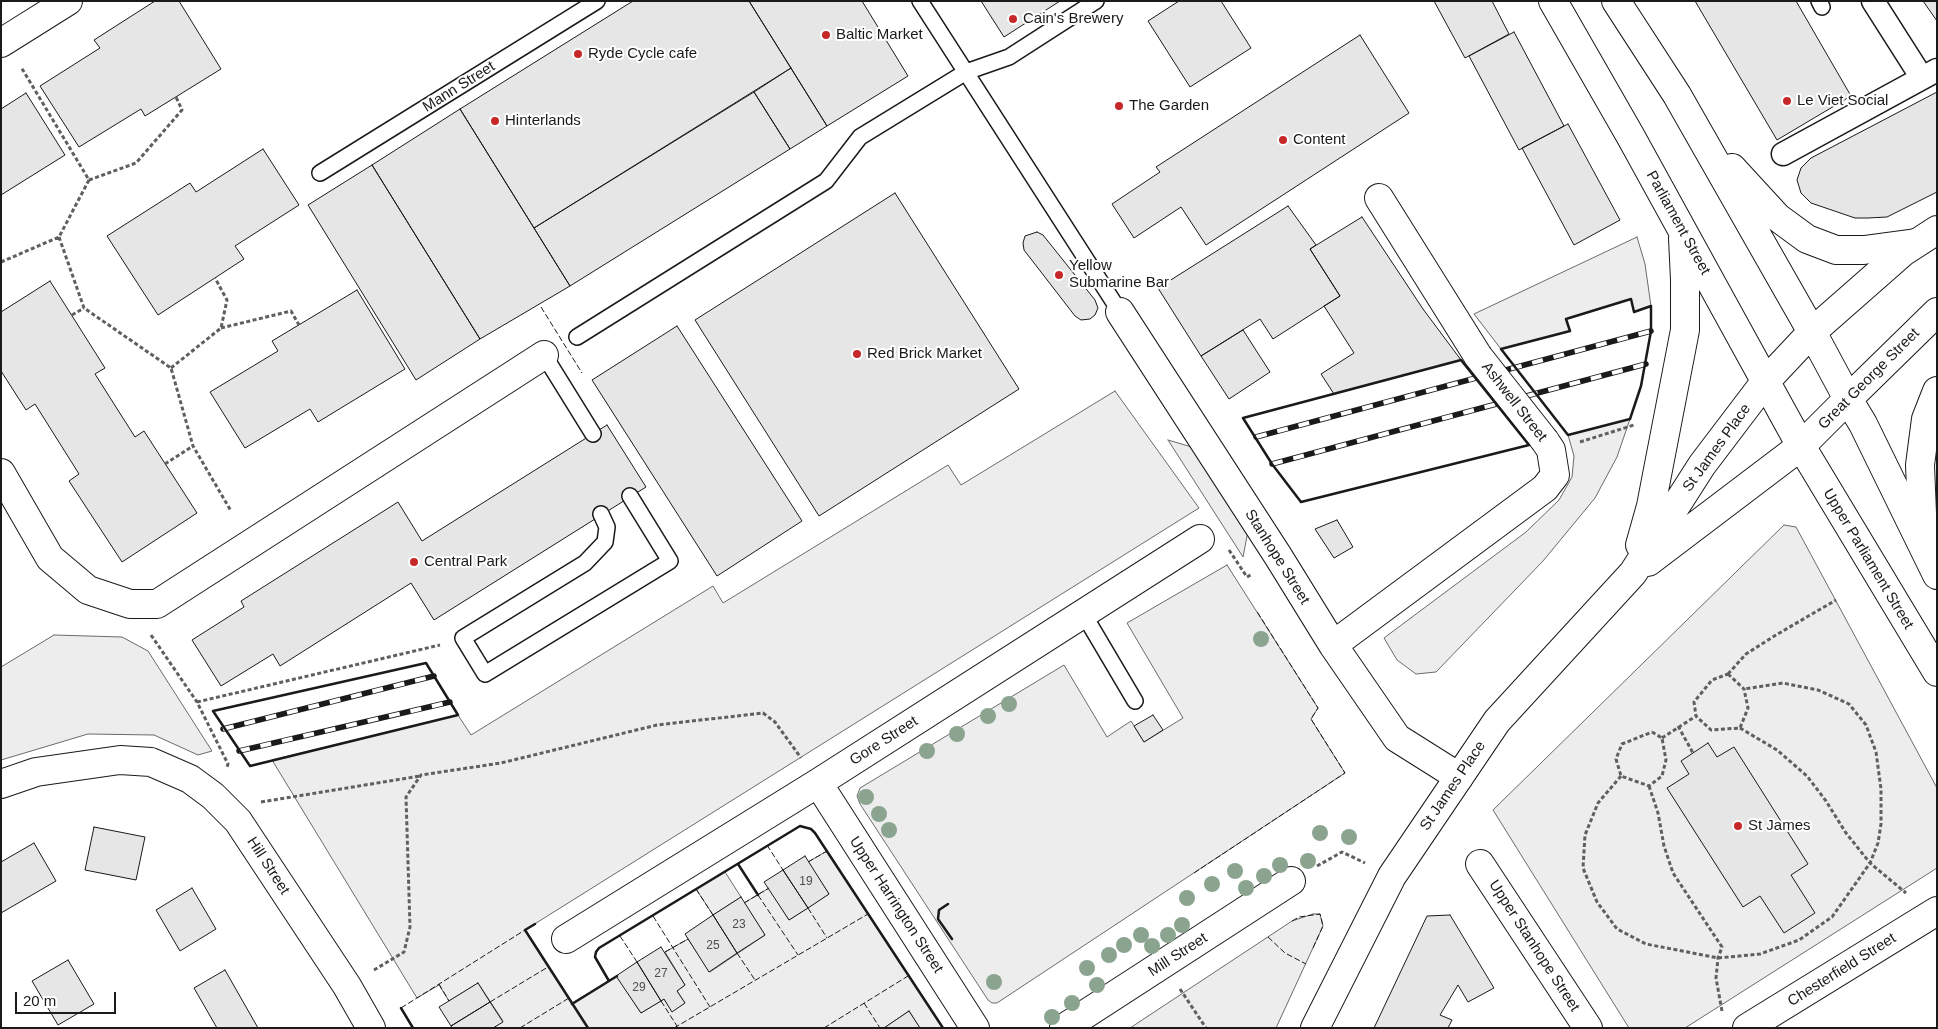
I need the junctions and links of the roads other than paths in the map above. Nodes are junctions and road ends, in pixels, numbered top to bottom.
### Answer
1 (68, 1) edge
2 (597, 1) edge
3 (920, 1) edge
4 (1096, 1) edge
5 (1553, 1) edge
6 (1616, 1) edge
7 (1874, 1) edge
8 (1, 44) edge
9 (966, 72) junction
10 (1929, 74) edge
11 (1677, 95) junction
12 (1783, 154) dead end
13 (320, 173) dead end
14 (1379, 198) dead end
15 (1682, 231) junction
16 (1927, 236) edge
17 (1120, 312) joint
18 (1937, 312) edge
19 (1812, 332) junction
20 (577, 337) dead end
21 (544, 355) joint
22 (1765, 382) junction
23 (1937, 390) edge
24 (1848, 399) junction
25 (593, 434) dead end
26 (1801, 446) junction
27 (1, 474) edge
28 (630, 496) dead end
29 (601, 514) dead end
30 (1200, 539) dead end
31 (1933, 566) edge
32 (1633, 573) junction
33 (1084, 613) junction
34 (1333, 645) junction
35 (1937, 672) edge
36 (1136, 700) dead end
37 (1459, 777) junction
38 (818, 783) junction
39 (1, 784) edge
40 (1480, 864) dead end
41 (1290, 881) road end
42 (1932, 914) edge
43 (566, 939) dead end
44 (1736, 1023) edge
45 (371, 1028) edge
46 (975, 1028) edge
47 (1064, 1028) edge
48 (1315, 1028) edge
49 (1588, 1028) edge

1 - 8 main road
2 - 13 lane, Mann Street
3 - 9 lane
4 - 9 lane
5 - 15 main road, Parliament Street
6 - 11 main road
7 - 10 street
9 - 17 lane
9 - 20 lane
10 - 12 street
11 - 16 main road
11 - 19 main road
14 - 34 main road, Ashwell Street, bridge
15 - 22 main road, Parliament Street
15 - 32 main road
16 - 19 main road
17 - 34 main road, Stanhope Street
18 - 24 main road, Great George Street
19 - 22 main road, St James Place
19 - 24 main road
21 - 25 lane
21 - 27 main road
22 - 26 main road, Parliament Street
22 - 32 main road, St James Place
23 - 31 main road
24 - 26 main road, Great George Street
24 - 31 main road
26 - 32 main road, St James Place
26 - 35 main road, Upper Parliament Street
28 - 29 lane
30 - 33 main road, Gore Street
32 - 37 main road, St James Place
33 - 36 lane
33 - 38 main road, Gore Street
34 - 37 main road, Stanhope Street
37 - 48 main road, St James Place
38 - 43 main road, Gore Street
38 - 46 main road, Upper Harrington Street
39 - 45 main road, Hill Street
40 - 49 main road, Upper Stanhope Street
41 - 47 main road, Mill Street
42 - 44 main road, Chesterfield Street

